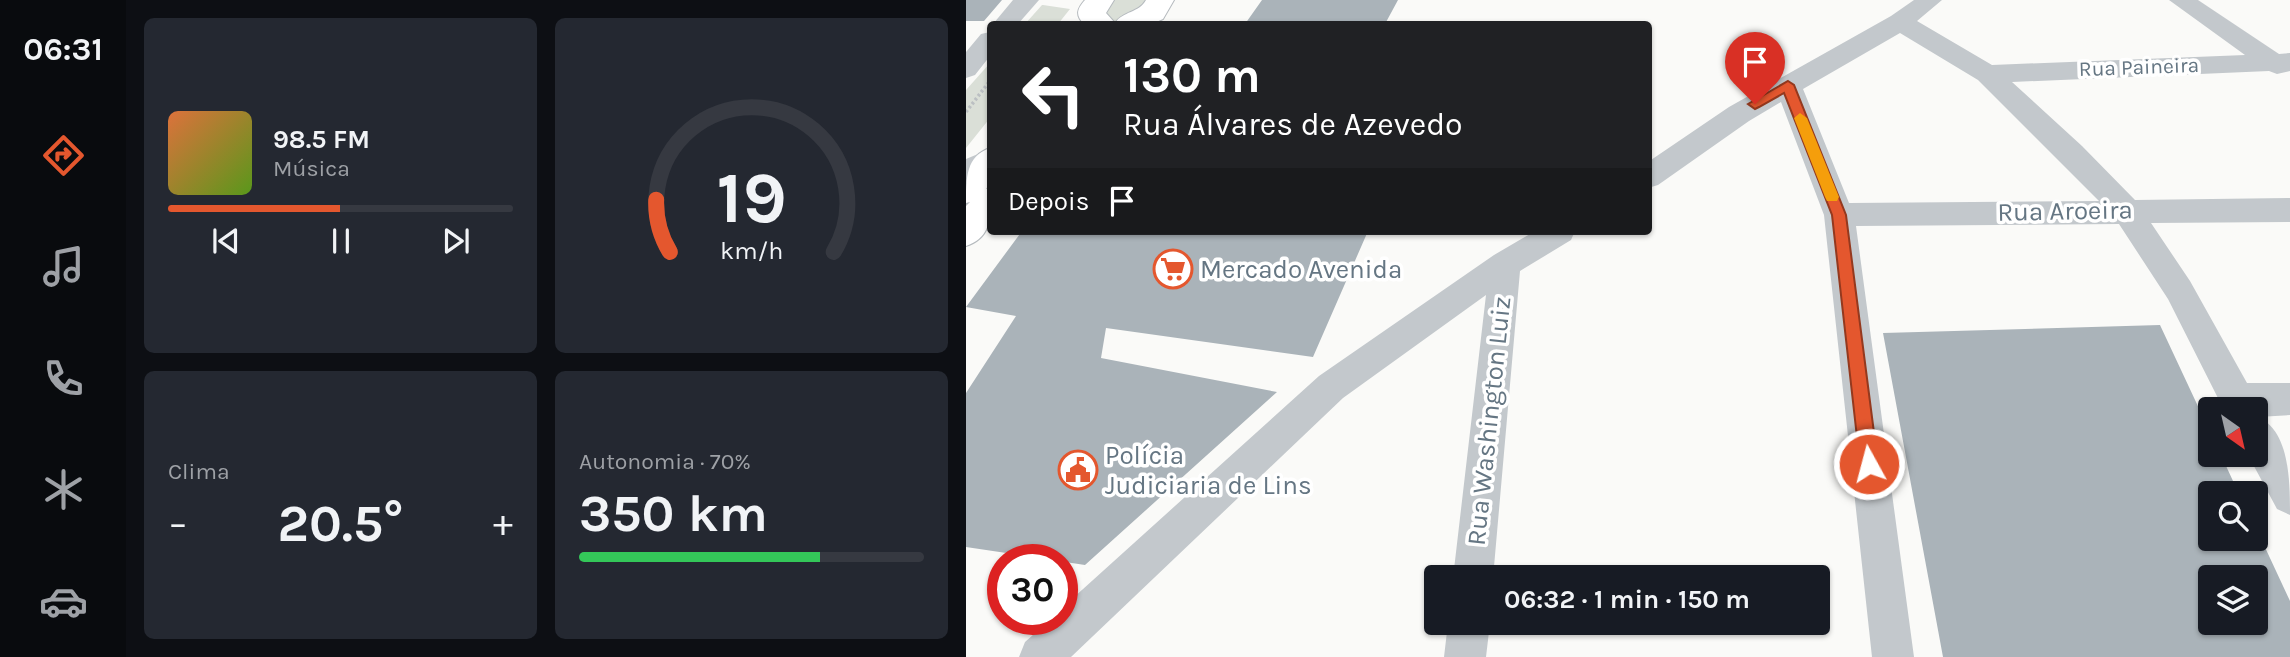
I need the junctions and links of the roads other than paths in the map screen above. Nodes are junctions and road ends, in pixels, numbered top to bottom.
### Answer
1 (1027, 0) edge
2 (1930, 0) edge
3 (2180, 0) edge
4 (1008, 21) edge
5 (1900, 22) junction
6 (966, 37) edge
7 (987, 39) edge
8 (987, 43) edge
9 (2284, 66) edge
10 (966, 69) edge
11 (1987, 74) junction
12 (1788, 85) junction
13 (987, 161) edge
14 (987, 163) edge
15 (966, 172) edge
16 (1652, 174) edge
17 (966, 190) edge
18 (987, 205) edge
19 (2126, 210) junction
20 (2290, 210) edge
21 (1839, 215) junction
22 (966, 232) edge
23 (1553, 235) edge
24 (1505, 264) junction
25 (2236, 397) edge
26 (2290, 399) edge
27 (2268, 401) edge
28 (2268, 455) edge
29 (2290, 496) edge
30 (1474, 565) edge
31 (1468, 635) edge
32 (1040, 657) edge
33 (1465, 657) edge
34 (1893, 657) edge

1 - 4 street
2 - 5 street
3 - 9 street
5 - 11 street
5 - 12 street
6 - 7 street
8 - 10 street
9 - 11 street, Rua Paineira
11 - 19 street
12 - 16 street
12 - 21 street
13 - 15 street
14 - 17 main road
18 - 22 main road
19 - 20 street, Rua Aroeira
19 - 21 street, Rua Aroeira
19 - 25 street
21 - 34 street
23 - 24 street
24 - 30 street, Rua Washington Luiz
24 - 32 street
26 - 27 street
28 - 29 street
31 - 33 street

